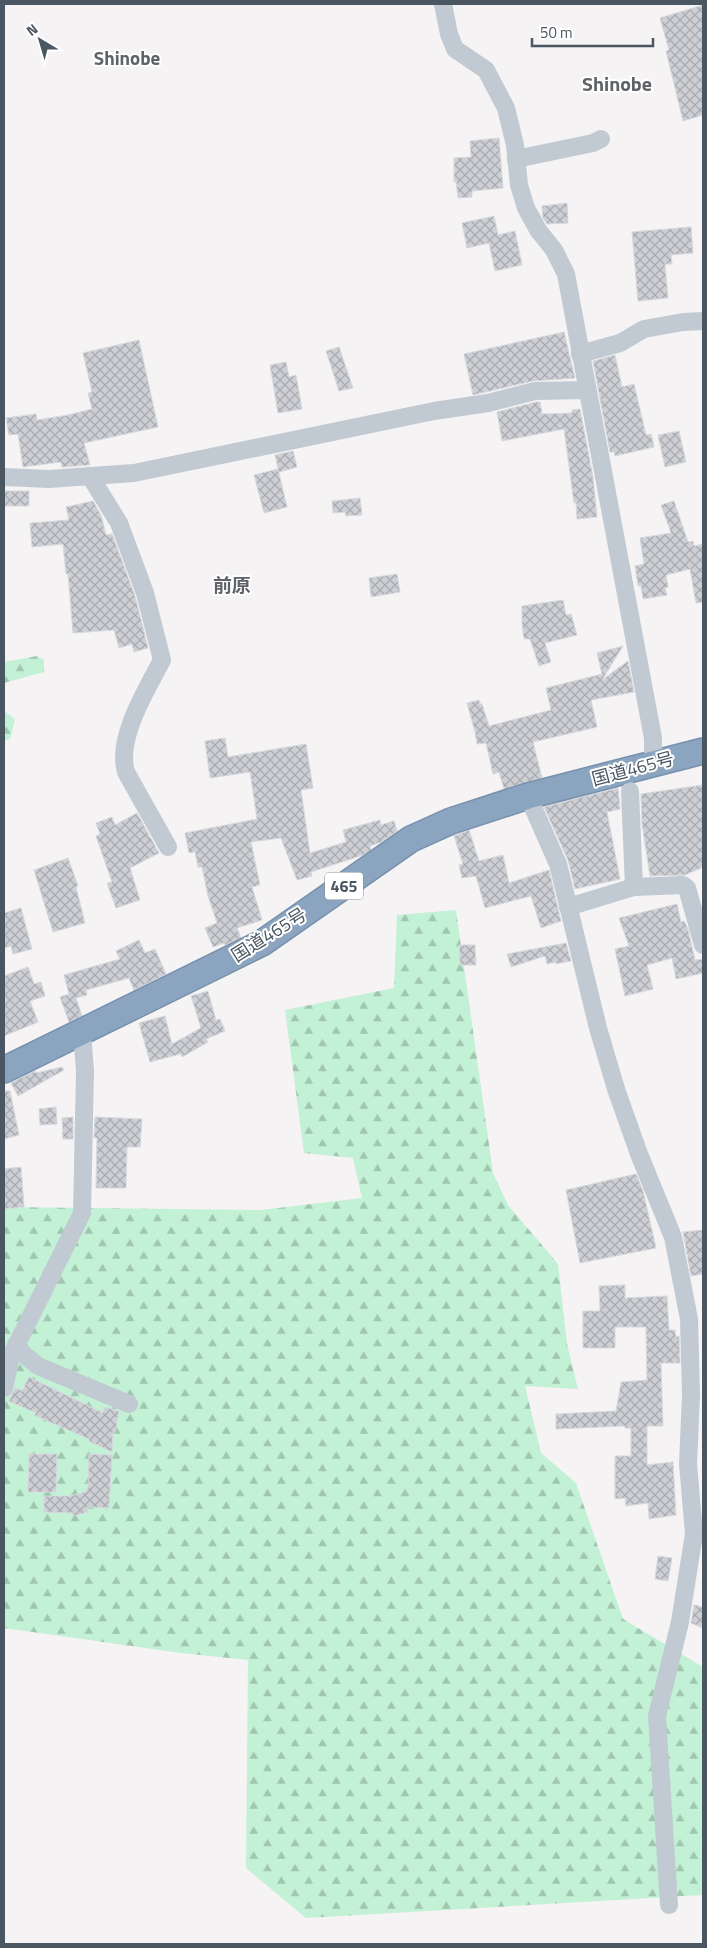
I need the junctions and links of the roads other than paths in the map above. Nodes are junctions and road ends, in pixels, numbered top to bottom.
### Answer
1 (444, 4) edge
2 (601, 140) dead end
3 (516, 159) junction
4 (703, 320) edge
5 (580, 354) junction
6 (587, 390) junction
7 (90, 476) junction
8 (4, 477) edge
9 (703, 750) edge
10 (652, 763) junction
11 (630, 791) dead end
12 (528, 796) junction
13 (168, 847) dead end
14 (634, 887) junction
15 (568, 907) junction
16 (703, 945) edge
17 (82, 1032) junction
18 (4, 1070) edge
19 (10, 1351) edge
20 (4, 1388) edge
21 (129, 1404) dead end
22 (669, 1905) dead end

1 - 3 street
2 - 3 street
3 - 5 street
4 - 5 street
5 - 6 street
6 - 7 street
6 - 10 street
7 - 8 street
7 - 13 street
9 - 10 highway, 国道465号 / 465
10 - 12 highway, 国道465号 / 465
11 - 14 street
12 - 15 street
12 - 17 highway, 国道465号 / 465
14 - 15 street
14 - 16 street
15 - 22 street
17 - 18 highway, 国道465号 / 465
17 - 19 street
19 - 20 street
19 - 21 street

